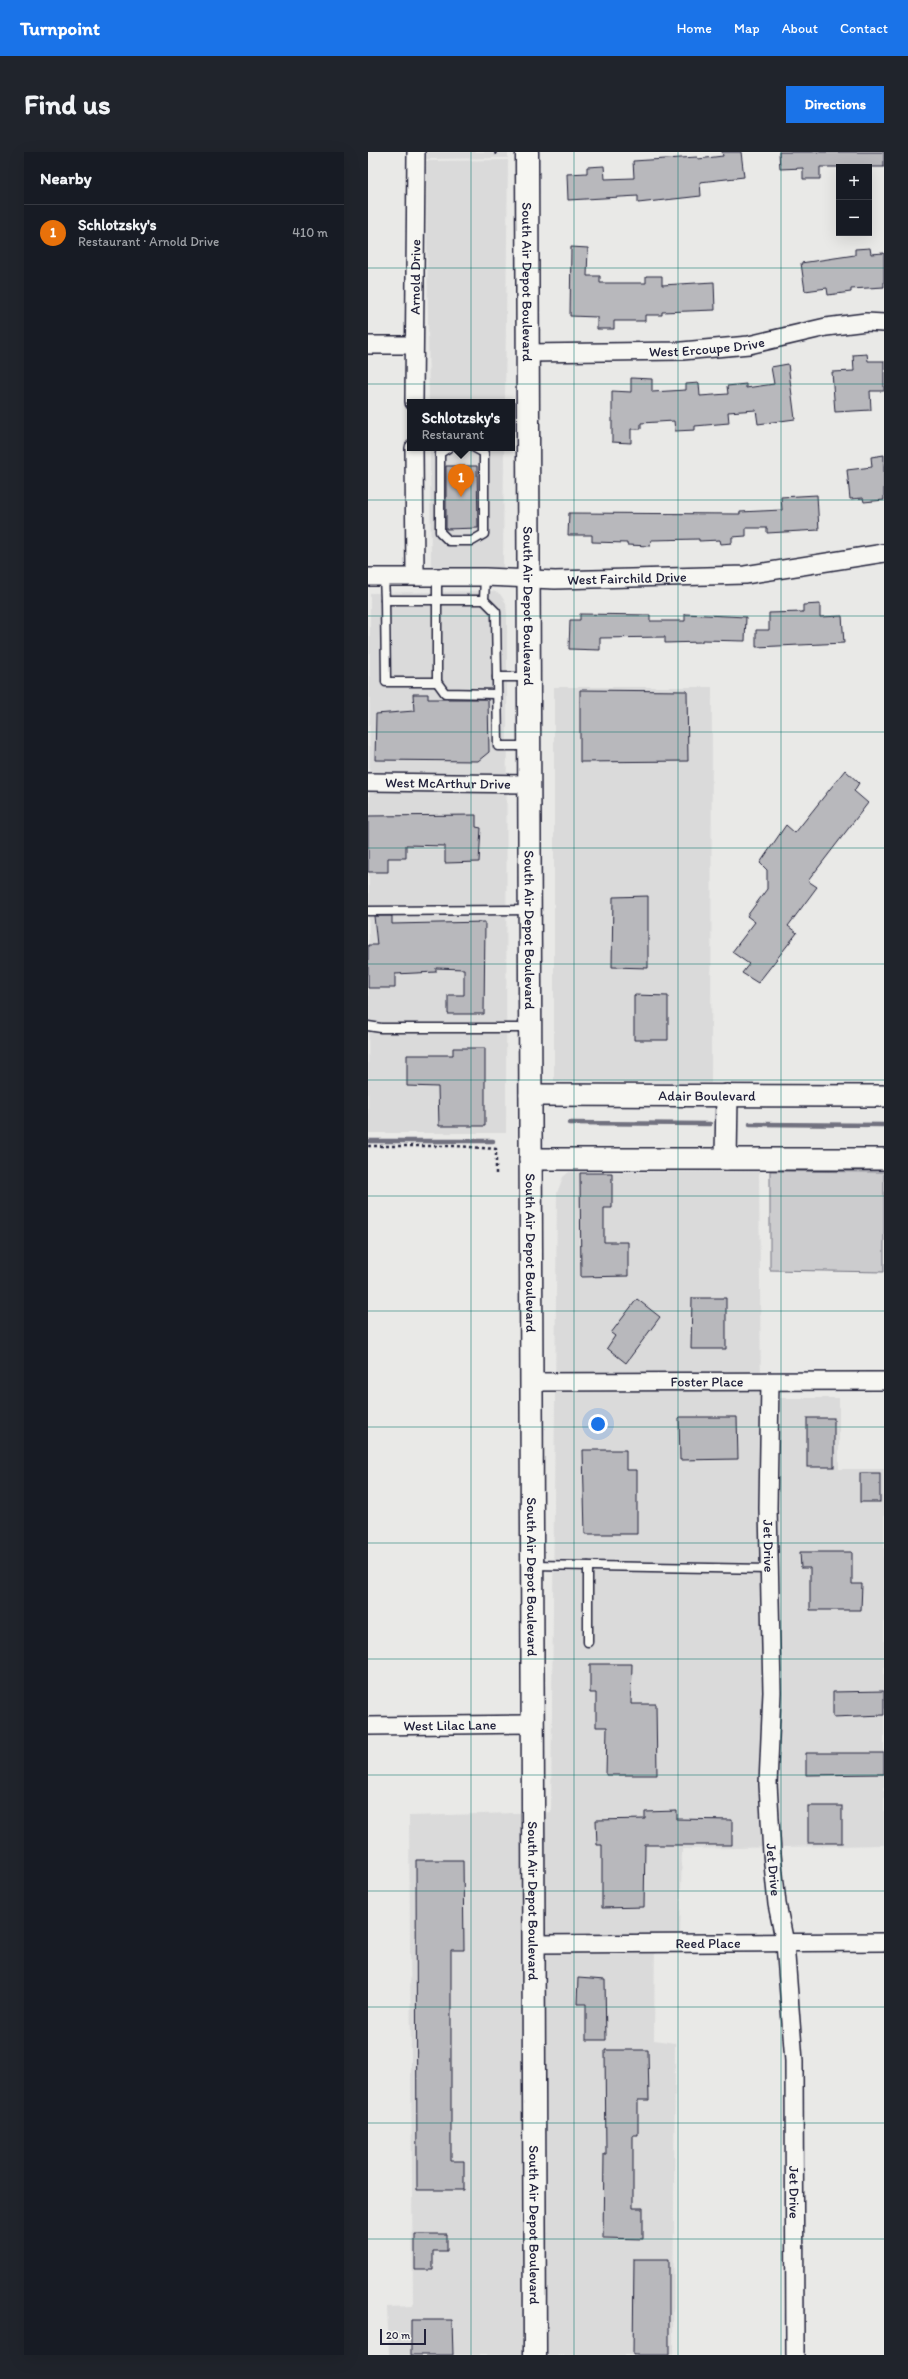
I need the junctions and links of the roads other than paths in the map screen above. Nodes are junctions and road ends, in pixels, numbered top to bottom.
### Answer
1 (416, 152) edge
2 (526, 152) edge
3 (884, 323) edge
4 (368, 345) edge
5 (413, 345) junction
6 (528, 353) junction
7 (414, 399) edge
8 (414, 451) edge
9 (443, 451) edge
10 (480, 451) edge
11 (884, 552) edge
12 (415, 576) junction
13 (437, 576) junction
14 (376, 577) edge
15 (485, 577) junction
16 (529, 578) junction
17 (385, 600) junction
18 (437, 600) junction
19 (484, 600) junction
20 (497, 677) junction
21 (528, 677) junction
22 (437, 682) junction
23 (497, 694) junction
24 (528, 746) junction
25 (368, 782) edge
26 (528, 784) junction
27 (529, 910) junction
28 (368, 911) edge
29 (368, 1026) edge
30 (530, 1028) junction
31 (530, 1095) junction
32 (726, 1095) junction
33 (884, 1096) edge
34 (530, 1159) junction
35 (726, 1159) junction
36 (884, 1159) edge
37 (884, 1381) edge
38 (530, 1382) junction
39 (770, 1382) junction
40 (531, 1565) junction
41 (588, 1566) junction
42 (770, 1569) junction
43 (588, 1642) dead end
44 (532, 1724) junction
45 (368, 1726) edge
46 (884, 1942) edge
47 (785, 1943) junction
48 (533, 1944) junction
49 (535, 2355) edge
50 (796, 2355) edge

1 - 5 street, Arnold Drive
2 - 6 main road, South Air Depot Boulevard
3 - 6 street, West Ercoupe Drive
4 - 5 street
5 - 7 street, Arnold Drive
6 - 16 main road, South Air Depot Boulevard
8 - 12 street
9 - 10 lane
11 - 16 street, West Fairchild Drive
12 - 13 street, West Fairchild Drive
12 - 14 street, West Fairchild Drive
13 - 15 street, West Fairchild Drive
13 - 18 lane
14 - 17 lane
15 - 16 street, West Fairchild Drive
15 - 19 lane
16 - 21 main road, South Air Depot Boulevard
17 - 18 lane
17 - 22 lane
18 - 19 lane
18 - 22 lane
19 - 20 lane
20 - 21 lane
20 - 23 lane
21 - 24 main road, South Air Depot Boulevard
22 - 23 lane
23 - 24 lane
24 - 26 main road, South Air Depot Boulevard
25 - 26 street, West McArthur Drive
26 - 27 main road, South Air Depot Boulevard
27 - 28 lane
27 - 30 main road, South Air Depot Boulevard
29 - 30 lane
30 - 31 main road, South Air Depot Boulevard
31 - 32 street, Adair Boulevard
31 - 34 main road, South Air Depot Boulevard
32 - 33 street, Adair Boulevard
32 - 35 street
34 - 35 street
34 - 38 main road, South Air Depot Boulevard
35 - 36 street
37 - 39 street, Foster Place
38 - 39 street, Foster Place
38 - 40 main road, South Air Depot Boulevard
39 - 42 street, Jet Drive
40 - 41 lane
40 - 44 main road, South Air Depot Boulevard
41 - 42 lane
41 - 43 lane
42 - 47 street, Jet Drive
44 - 45 street, West Lilac Lane
44 - 48 main road, South Air Depot Boulevard
46 - 47 street, Reed Place
47 - 48 street, Reed Place
47 - 50 street, Jet Drive
48 - 49 main road, South Air Depot Boulevard

